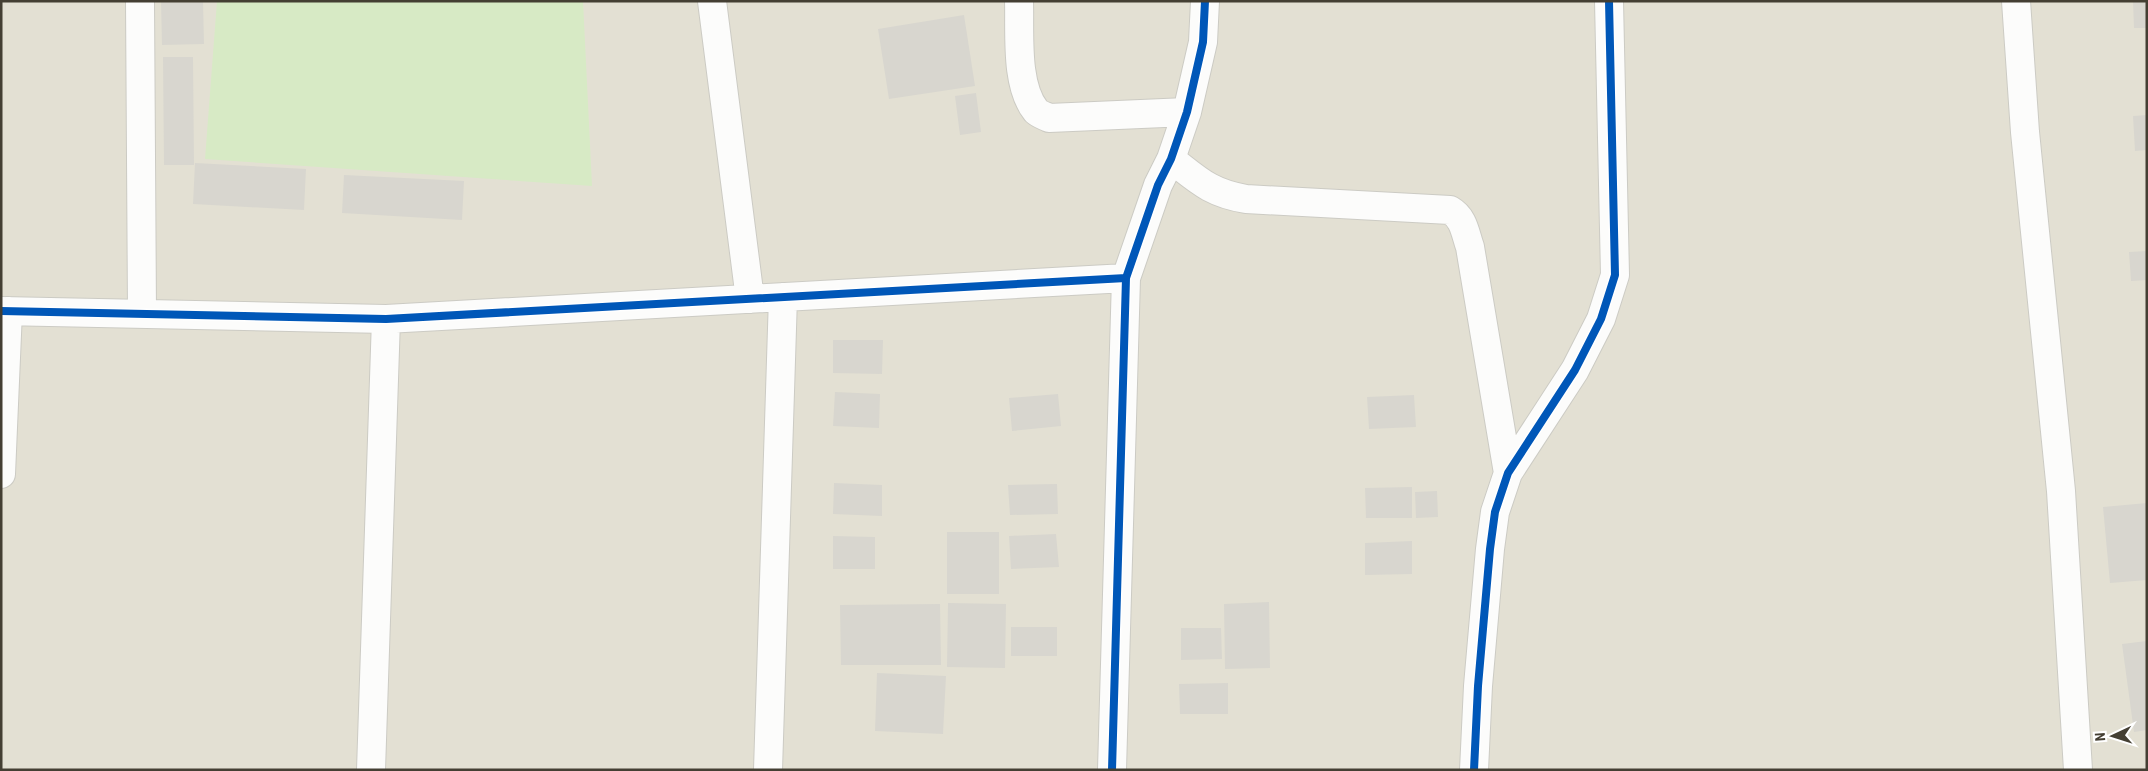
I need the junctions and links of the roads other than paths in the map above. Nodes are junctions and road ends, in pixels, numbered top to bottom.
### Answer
1 (140, 1) edge
2 (712, 1) edge
3 (1019, 1) edge
4 (1205, 1) edge
5 (1609, 1) edge
6 (2016, 1) edge
7 (1187, 112) junction
8 (1171, 159) junction
9 (1126, 278) junction
10 (783, 297) junction
11 (750, 299) junction
12 (5, 311) edge
13 (142, 312) junction
14 (386, 319) junction
15 (1508, 473) junction
16 (1, 474) edge
17 (371, 770) edge
18 (768, 770) edge
19 (1112, 770) edge
20 (1474, 770) edge
21 (2078, 770) edge

1 - 13 street
2 - 11 street
3 - 7 street
4 - 7 street
5 - 15 street
6 - 21 street
7 - 8 street
8 - 9 street
8 - 15 street
9 - 10 street
9 - 19 street
10 - 11 street
10 - 18 street
11 - 14 street
12 - 13 street
12 - 16 street
13 - 14 street
14 - 17 street
15 - 20 street

